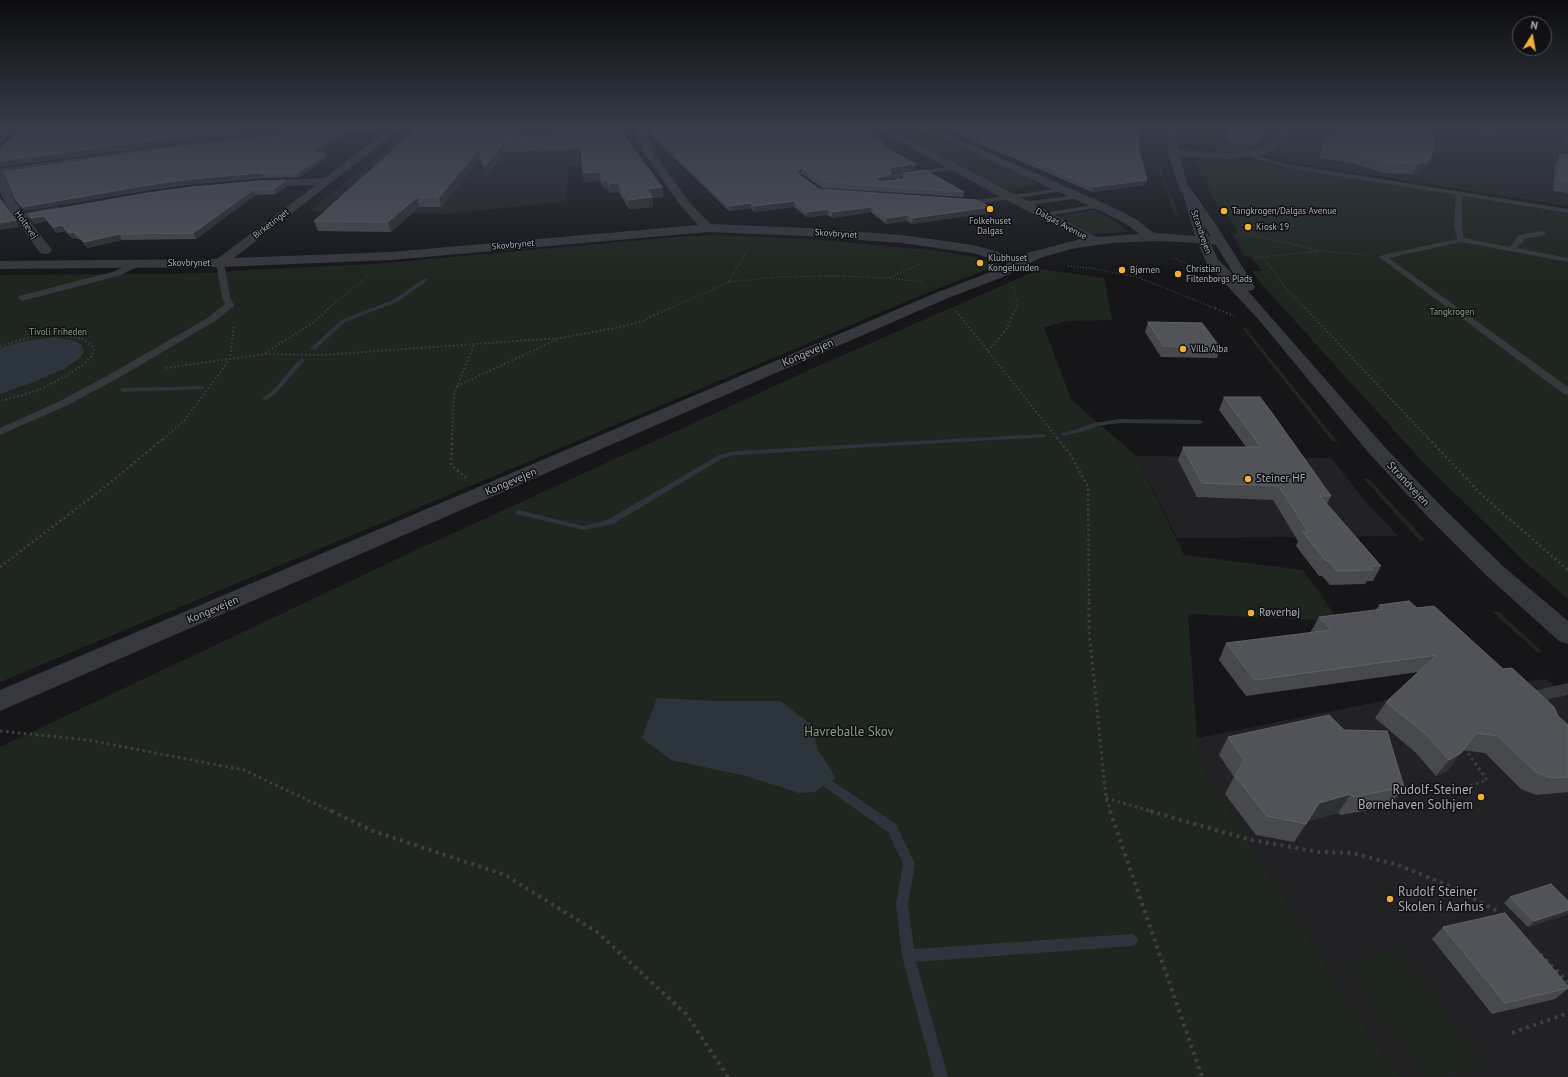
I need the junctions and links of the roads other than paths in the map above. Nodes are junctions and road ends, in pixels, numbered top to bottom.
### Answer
1 (0, 177) edge
2 (332, 177) edge
3 (666, 177) edge
4 (895, 177) edge
5 (971, 177) edge
6 (1033, 177) edge
7 (1181, 177) edge
8 (1356, 177) edge
9 (327, 181) junction
10 (242, 184) edge
11 (880, 184) edge
12 (1057, 188) junction
13 (1459, 194) junction
14 (1004, 195) junction
15 (1077, 197) junction
16 (1190, 197) junction
17 (953, 200) edge
18 (1093, 204) junction
19 (71, 208) edge
20 (1033, 210) junction
21 (1568, 211) edge
22 (21, 218) junction
23 (708, 228) junction
24 (1542, 233) dead end
25 (1158, 238) junction
26 (1461, 240) junction
27 (1092, 241) junction
28 (1204, 244) junction
29 (1223, 245) junction
30 (1120, 246) junction
31 (45, 250) dead end
32 (1512, 250) junction
33 (1568, 260) edge
34 (220, 262) junction
35 (142, 263) junction
36 (1022, 263) junction
37 (0, 265) edge
38 (22, 298) dead end
39 (1264, 317) junction
40 (1568, 392) edge
41 (0, 432) edge
42 (1568, 635) edge
43 (1568, 689) edge
44 (0, 701) edge
45 (1545, 714) edge

1 - 22 street, Holtevej
2 - 9 street, Birketinget
3 - 23 street
4 - 11 lane
5 - 14 street, Dalgas Avenue
6 - 12 street
7 - 16 street, Strandvejen
8 - 13 lane
9 - 10 street
9 - 34 street, Birketinget
12 - 14 lane
12 - 15 street
13 - 21 lane
13 - 26 lane
14 - 17 lane
14 - 20 street, Dalgas Avenue
15 - 18 street
15 - 20 lane
16 - 28 street, Strandvejen
16 - 29 street, Strandvejen
18 - 20 lane
18 - 20 lane
18 - 25 street
19 - 22 street
20 - 27 street, Dalgas Avenue
22 - 31 street, Holtevej
23 - 34 street, Skovbrynet
23 - 36 street, Skovbrynet
24 - 32 lane
25 - 27 street
25 - 28 street
26 - 32 lane
26 - 40 lane
27 - 30 street, Dalgas Avenue
27 - 36 street
28 - 29 street
28 - 30 street
28 - 39 street, Strandvejen
29 - 39 street, Strandvejen
30 - 36 street
32 - 33 lane
34 - 35 street, Skovbrynet
34 - 41 lane
35 - 37 street, Skovbrynet
35 - 38 lane
36 - 44 street, Kongevejen
39 - 42 street, Strandvejen
43 - 45 lane

